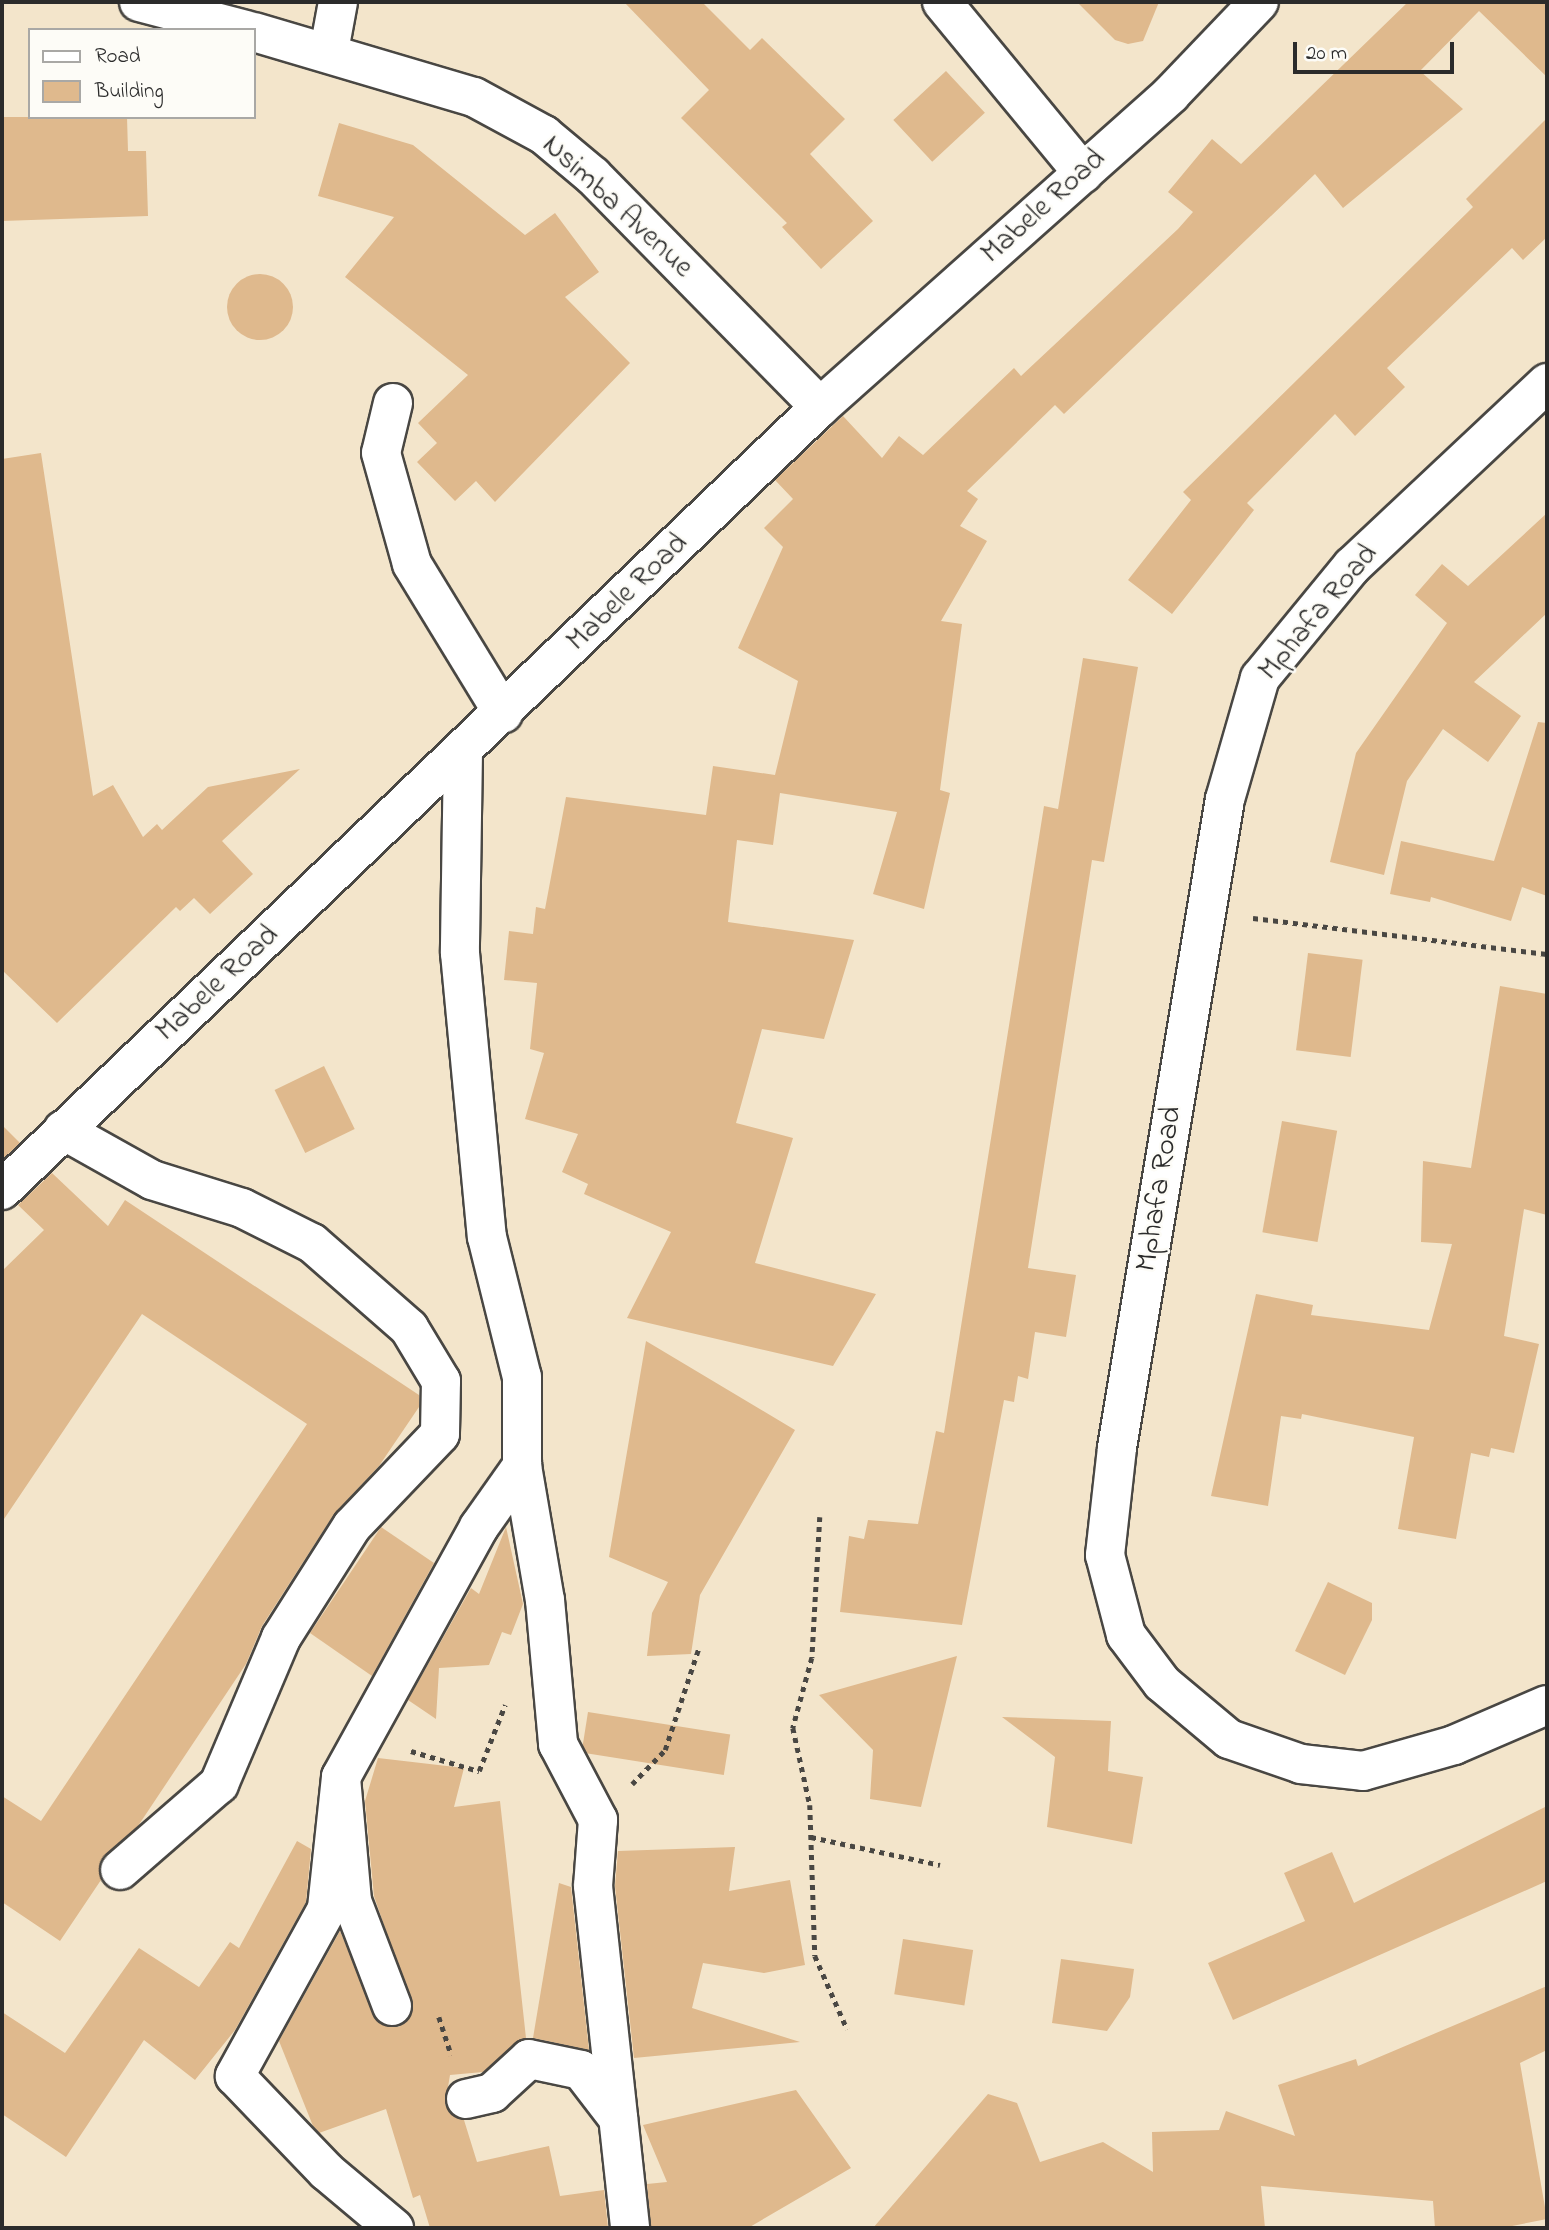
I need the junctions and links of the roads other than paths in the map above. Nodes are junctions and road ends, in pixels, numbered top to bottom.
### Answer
1 (139, 2) edge
2 (338, 2) edge
3 (942, 2) edge
4 (1259, 2) edge
5 (238, 28) edge
6 (256, 33) edge
7 (328, 51) junction
8 (1083, 173) junction
9 (1547, 383) edge
10 (393, 403) dead end
11 (820, 407) junction
12 (503, 713) junction
13 (463, 752) junction
14 (63, 1130) junction
15 (2, 1190) edge
16 (522, 1466) junction
17 (1547, 1705) edge
18 (341, 1777) junction
19 (120, 1870) dead end
20 (392, 2006) road end
21 (466, 2099) road end
22 (618, 2118) junction
23 (394, 2228) edge
24 (630, 2228) edge

1 - 5 street
2 - 7 street
3 - 8 street
4 - 8 street, Mabele Road
6 - 7 street, Nsimba Avenue
7 - 11 street, Nsimba Avenue
8 - 11 street, Mabele Road
9 - 17 street, Mphafa Road
10 - 12 street
11 - 12 street, Mabele Road
12 - 13 street, Mabele Road
13 - 14 street, Mabele Road
13 - 16 street
14 - 15 street, Mabele Road
14 - 19 street
16 - 18 street
16 - 22 street
18 - 20 street
18 - 23 street
21 - 22 street
22 - 24 street

